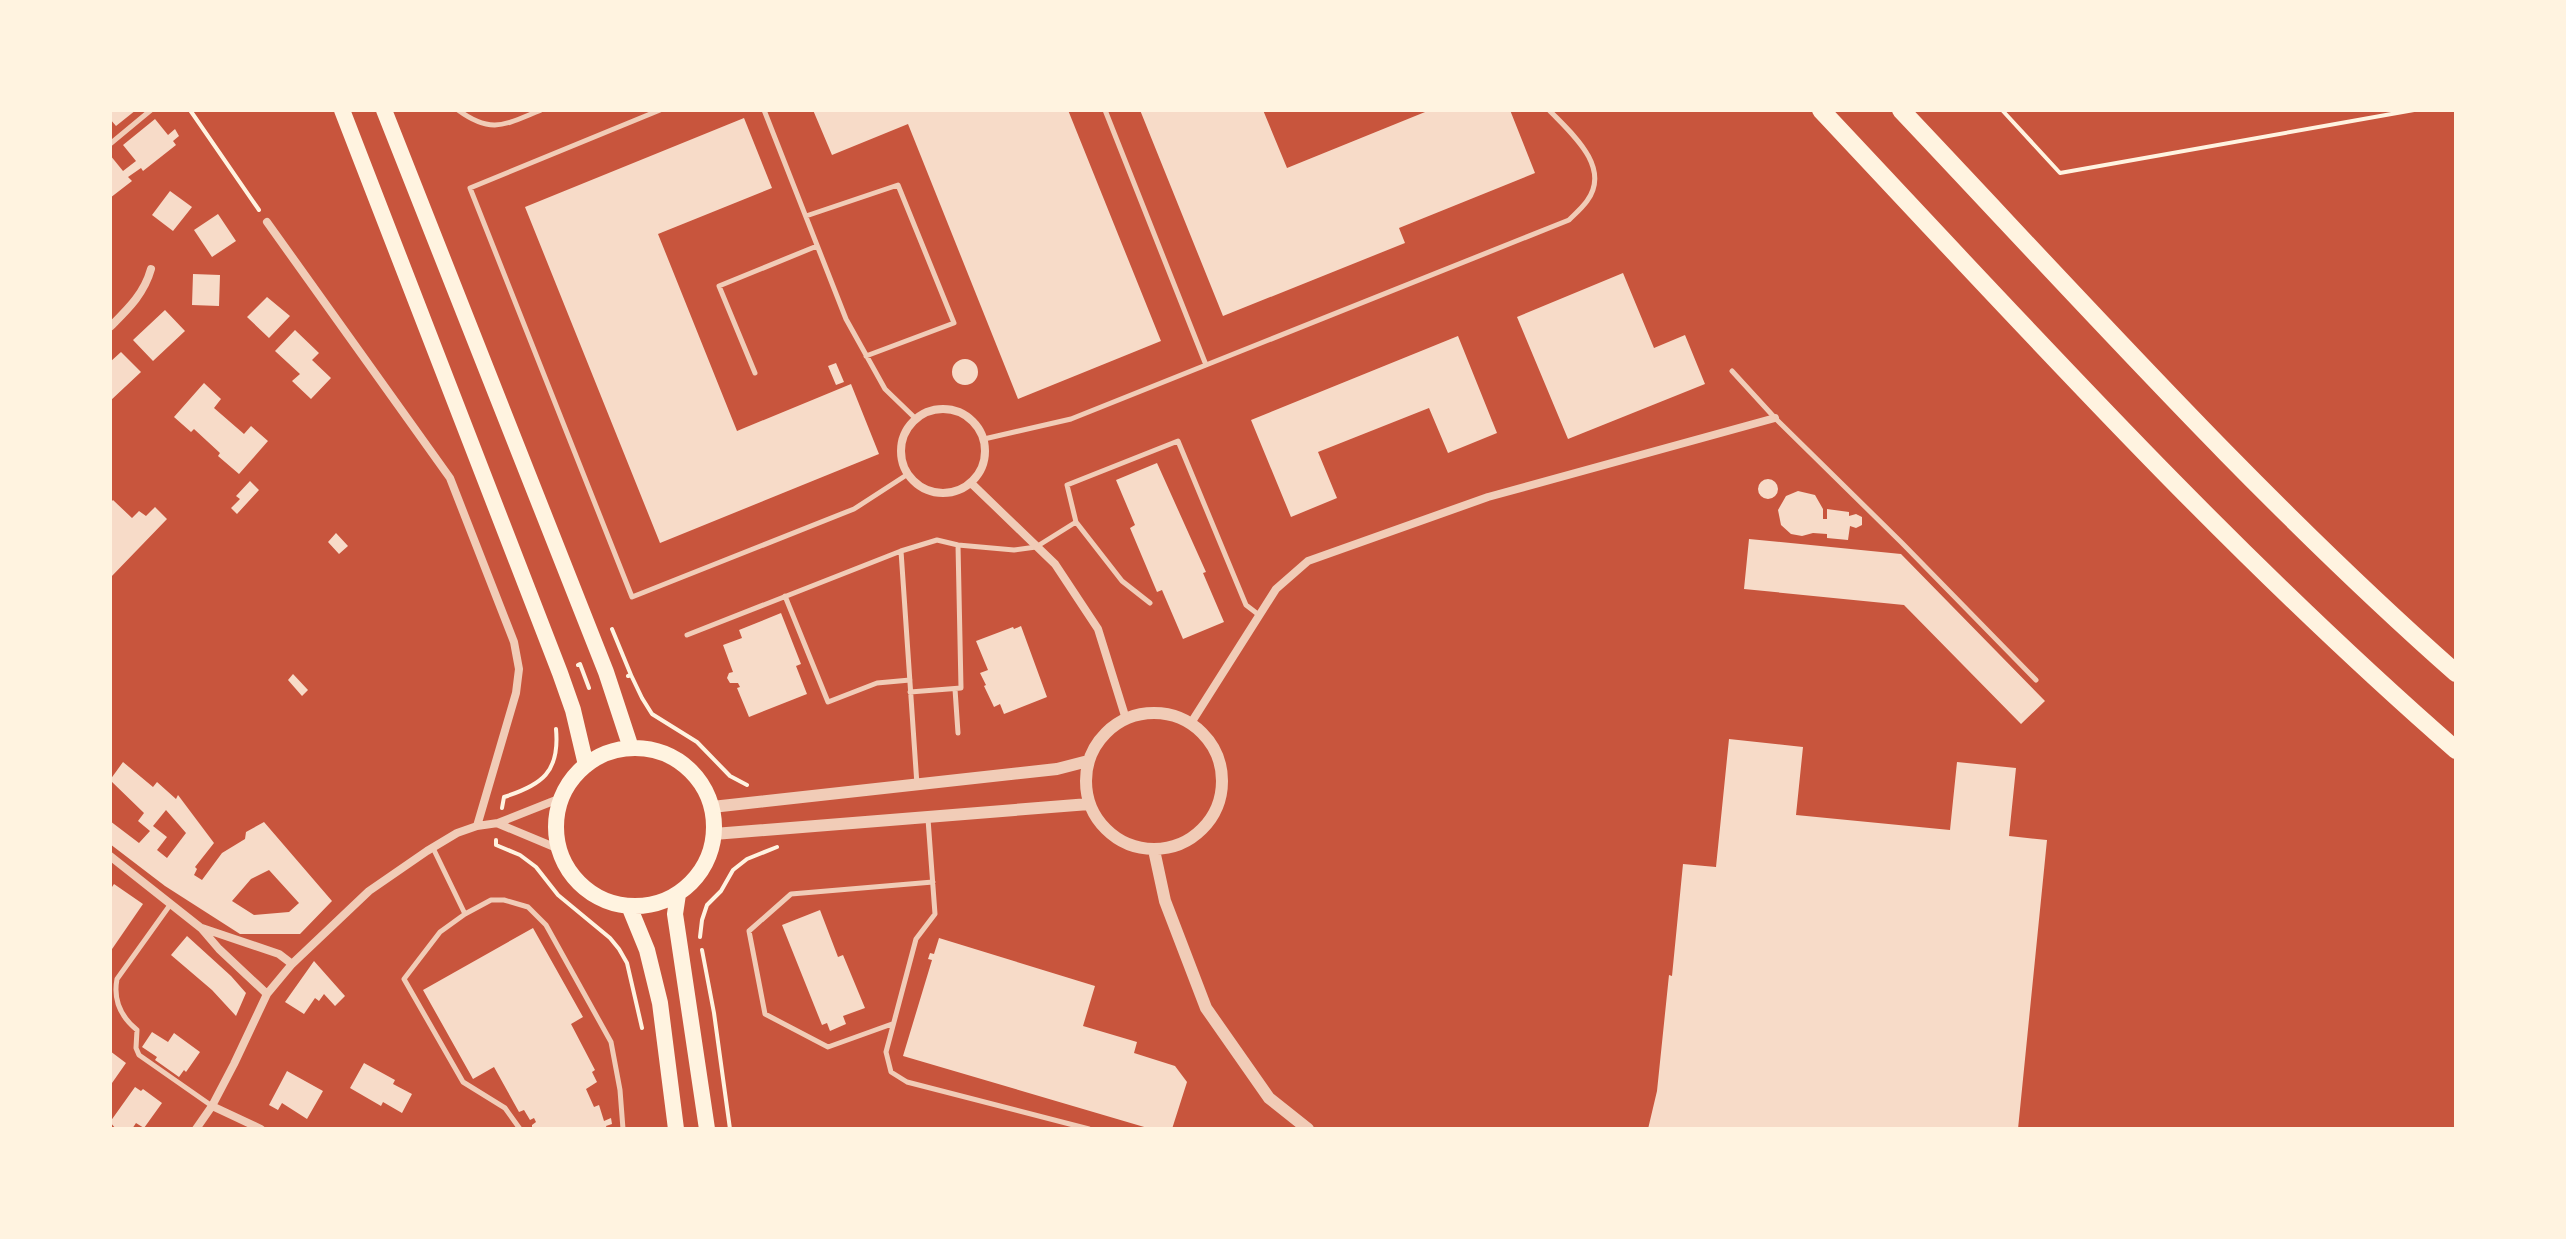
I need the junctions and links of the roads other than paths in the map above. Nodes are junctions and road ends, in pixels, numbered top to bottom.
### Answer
1 (151, 110) edge
2 (342, 110) edge
3 (384, 110) edge
4 (458, 110) edge
5 (541, 110) edge
6 (660, 110) edge
7 (764, 110) edge
8 (1105, 110) edge
9 (1549, 110) edge
10 (1821, 110) edge
11 (1901, 110) edge
12 (110, 144) edge
13 (806, 216) junction
14 (267, 222) road end
15 (817, 246) junction
16 (151, 269) dead end
17 (110, 327) edge
18 (866, 356) junction
19 (1206, 365) junction
20 (1732, 371) dead end
21 (755, 373) dead end
22 (1775, 418) junction
23 (916, 419) junction
24 (984, 439) junction
25 (908, 474) junction
26 (971, 483) junction
27 (1076, 522) junction
28 (958, 545) junction
29 (1036, 547) junction
30 (901, 551) junction
31 (785, 596) junction
32 (1150, 603) dead end
33 (1259, 616) junction
34 (687, 635) dead end
35 (2456, 673) edge
36 (910, 680) junction
37 (2036, 680) dead end
38 (955, 689) junction
39 (910, 692) junction
40 (1126, 719) junction
41 (1191, 723) junction
42 (958, 733) dead end
43 (631, 748) junction
44 (2456, 750) edge
45 (1088, 761) junction
46 (586, 765) junction
47 (917, 785) junction
48 (561, 798) junction
49 (1089, 804) junction
50 (712, 807) junction
51 (927, 816) junction
52 (498, 823) junction
53 (477, 826) junction
54 (714, 834) junction
55 (433, 847) junction
56 (559, 849) junction
57 (1154, 850) junction
58 (110, 856) edge
59 (933, 882) junction
60 (678, 894) junction
61 (170, 905) junction
62 (629, 906) junction
63 (465, 914) junction
64 (201, 928) junction
65 (292, 964) junction
66 (267, 994) junction
67 (892, 1024) junction
68 (212, 1106) junction
69 (196, 1129) edge
70 (261, 1129) edge
71 (520, 1129) edge
72 (623, 1129) edge
73 (676, 1129) edge
74 (707, 1129) edge
75 (1089, 1129) edge
76 (1308, 1129) edge

1 - 12 lane
2 - 46 main road
3 - 43 main road
4 - 5 lane
6 - 25 lane
7 - 13 lane
8 - 19 lane
9 - 19 lane
10 - 44 highway
11 - 35 highway
13 - 15 lane
13 - 18 lane
14 - 53 street
15 - 18 lane
15 - 21 lane
16 - 17 street
18 - 23 lane
19 - 24 lane
20 - 22 lane
22 - 33 street
22 - 37 lane
23 - 24 street
23 - 25 street
24 - 26 street
25 - 26 street
26 - 29 street
27 - 29 lane
27 - 32 lane
27 - 33 lane
28 - 29 lane
28 - 30 lane
28 - 38 lane
29 - 40 street
30 - 31 lane
30 - 36 lane
31 - 34 lane
31 - 36 lane
33 - 41 street
36 - 39 lane
38 - 39 lane
38 - 42 lane
39 - 47 lane
40 - 41 street
40 - 45 street
41 - 57 street
43 - 46 main road
43 - 50 main road
45 - 47 street
45 - 49 street
46 - 48 main road
47 - 50 street
48 - 52 street
48 - 56 main road
49 - 51 street
49 - 57 street
50 - 54 main road
51 - 54 street
51 - 59 lane
52 - 53 street
52 - 56 street
53 - 55 street
54 - 60 main road
55 - 63 lane
55 - 65 street
56 - 62 main road
57 - 76 street
58 - 61 street
59 - 67 lane
59 - 67 lane
60 - 62 main road
60 - 74 main road
61 - 64 street
61 - 68 lane
62 - 73 main road
63 - 71 lane
63 - 72 lane
64 - 65 street
64 - 66 street
65 - 66 street
66 - 68 street
67 - 75 lane
68 - 69 street
68 - 70 street

